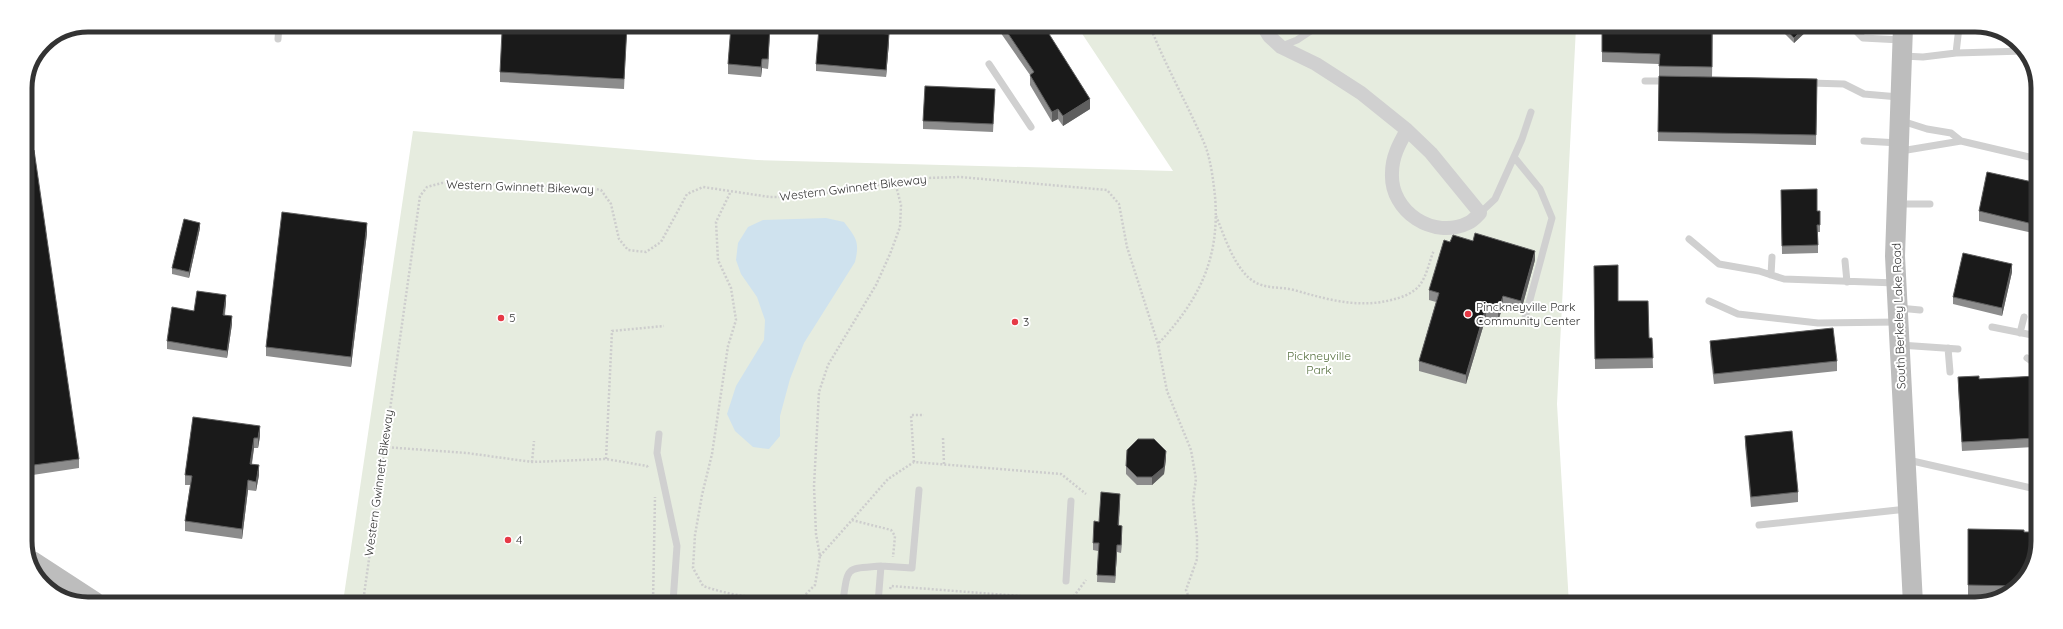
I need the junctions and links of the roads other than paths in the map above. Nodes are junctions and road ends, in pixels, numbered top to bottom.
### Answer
1 (278, 32) edge
2 (1267, 32) edge
3 (1309, 32) edge
4 (1857, 32) dead end
5 (1958, 32) edge
6 (278, 39) dead end
7 (1902, 41) edge
8 (1280, 47) junction
9 (2017, 51) edge
10 (1956, 53) junction
11 (989, 64) dead end
12 (1645, 81) dead end
13 (1677, 81) edge
14 (1804, 83) edge
15 (1901, 97) junction
16 (1531, 112) dead end
17 (1900, 118) junction
18 (1031, 127) dead end
19 (1407, 130) junction
20 (1864, 141) dead end
21 (1961, 141) junction
22 (1899, 147) junction
23 (1514, 157) junction
24 (2031, 157) edge
25 (1897, 204) junction
26 (1930, 204) dead end
27 (1480, 213) junction
28 (1689, 239) dead end
29 (1772, 257) dead end
30 (1845, 261) dead end
31 (1771, 275) junction
32 (1846, 282) junction
33 (1896, 283) junction
34 (1709, 300) dead end
35 (1920, 310) dead end
36 (1898, 315) junction
37 (2024, 317) dead end
38 (1525, 318) dead end
39 (1992, 327) dead end
40 (2020, 333) junction
41 (2031, 335) edge
42 (1899, 345) junction
43 (1948, 348) junction
44 (1958, 349) dead end
45 (2027, 358) dead end
46 (2031, 361) edge
47 (1950, 372) dead end
48 (659, 434) dead end
49 (1904, 459) junction
50 (2031, 488) edge
51 (919, 490) dead end
52 (1071, 501) dead end
53 (1907, 509) junction
54 (1759, 525) dead end
55 (38, 566) edge
56 (881, 566) junction
57 (1066, 581) dead end
58 (85, 597) edge
59 (673, 597) edge
60 (843, 597) edge
61 (878, 597) edge
62 (1913, 597) edge

1 - 6 lane
2 - 8 street
3 - 8 lane
4 - 7 lane
5 - 10 lane
7 - 10 lane
7 - 15 street, South Berkeley Lake Road
8 - 19 street
9 - 10 lane
11 - 18 lane
12 - 13 lane
14 - 15 lane
15 - 17 street, South Berkeley Lake Road
16 - 23 lane
17 - 21 lane
17 - 22 street, South Berkeley Lake Road
19 - 27 street
19 - 27 street
20 - 22 lane
21 - 22 lane
21 - 24 lane
22 - 25 street, South Berkeley Lake Road
23 - 27 lane
23 - 38 lane
25 - 26 lane
25 - 33 street, South Berkeley Lake Road
28 - 31 lane
29 - 31 lane
30 - 32 lane
31 - 32 lane
32 - 33 lane
33 - 36 street, South Berkeley Lake Road
34 - 36 lane
35 - 36 lane
36 - 42 street, South Berkeley Lake Road
37 - 40 lane
39 - 40 lane
40 - 41 lane
42 - 43 lane
42 - 49 street, South Berkeley Lake Road
43 - 44 lane
43 - 47 lane
45 - 46 lane
48 - 59 lane
49 - 50 lane
49 - 53 street, South Berkeley Lake Road
51 - 56 lane
52 - 57 lane
53 - 54 lane
53 - 62 street, South Berkeley Lake Road
55 - 58 street
56 - 60 lane
56 - 61 lane

